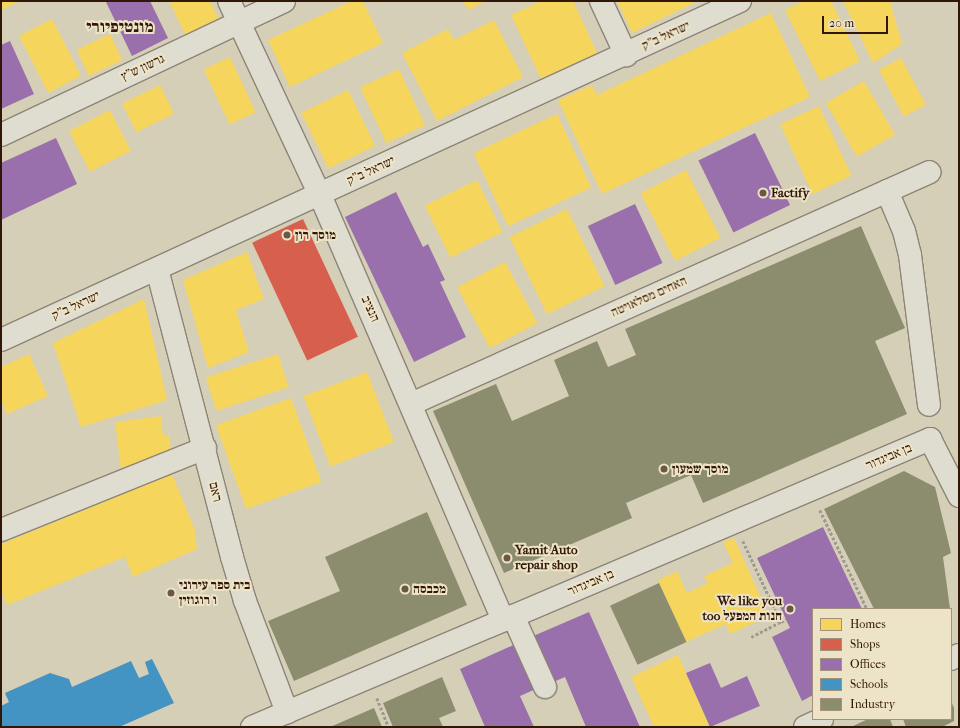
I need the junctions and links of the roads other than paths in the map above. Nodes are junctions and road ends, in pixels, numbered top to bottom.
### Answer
1 (229, 1) edge
2 (284, 1) edge
3 (601, 1) edge
4 (740, 1) edge
5 (238, 23) junction
6 (626, 55) junction
7 (1, 135) edge
8 (930, 172) dead end
9 (887, 191) junction
10 (320, 194) junction
11 (157, 269) junction
12 (1, 340) edge
13 (411, 404) junction
14 (929, 405) dead end
15 (204, 448) junction
16 (959, 496) edge
17 (1, 530) edge
18 (508, 618) junction
19 (545, 687) dead end
20 (287, 712) junction
21 (820, 720) edge
22 (252, 727) edge
23 (805, 727) edge

1 - 5 street, הנציב
2 - 5 street, גרשון ש"ץ
3 - 6 street
4 - 6 street, ישראל ב"ק
5 - 7 street, גרשון ש"ץ
5 - 10 street, הנציב
6 - 10 street, ישראל ב"ק
8 - 9 street, האחים מסלאויטה
9 - 13 street, האחים מסלאויטה
9 - 14 street
10 - 11 street, ישראל ב"ק
10 - 13 street, הנציב
11 - 12 street, ישראל ב"ק
11 - 15 street, ראם
13 - 18 street, הנציב
15 - 17 street
15 - 20 street, ראם
16 - 18 street, בן אביגדור
18 - 19 street, הנציב
18 - 20 street, בן אביגדור
20 - 22 street, בן אביגדור
21 - 23 street

